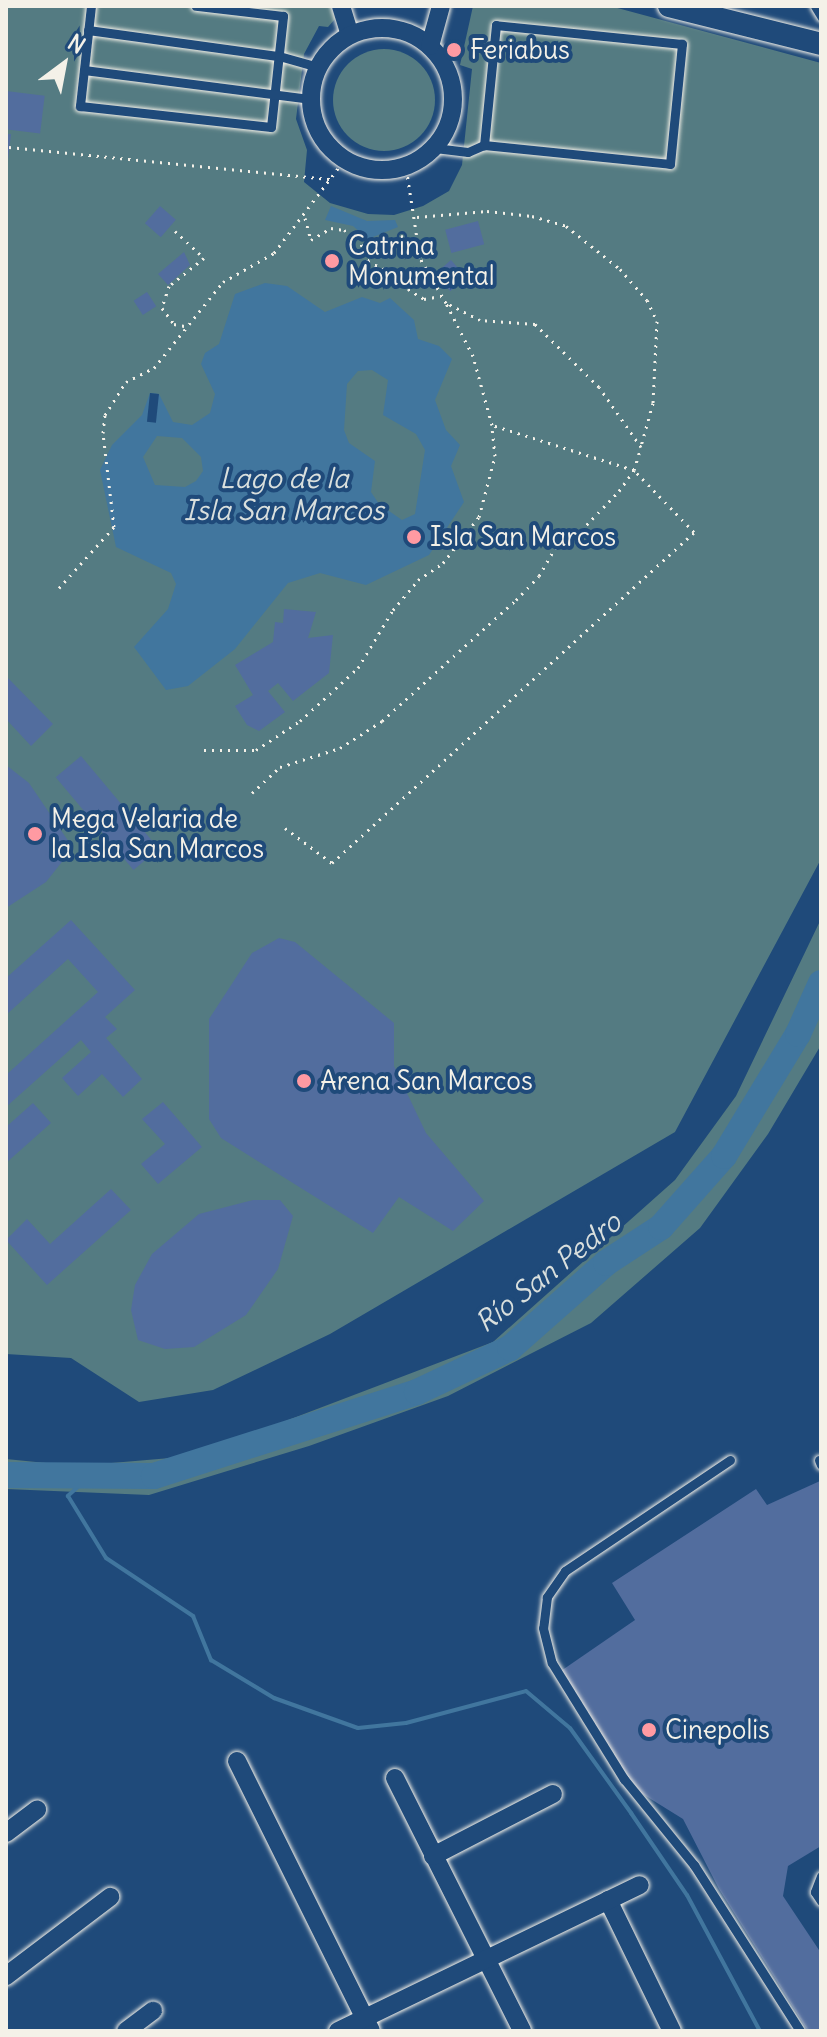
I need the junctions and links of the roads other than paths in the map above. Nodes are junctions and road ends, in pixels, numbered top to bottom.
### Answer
1 (91, 6) edge
2 (196, 6) edge
3 (341, 6) edge
4 (441, 6) edge
5 (669, 6) edge
6 (815, 6) edge
7 (821, 16) edge
8 (88, 30) junction
9 (350, 35) junction
10 (821, 44) edge
11 (430, 46) junction
12 (279, 56) junction
13 (318, 67) junction
14 (84, 70) junction
15 (274, 94) junction
16 (311, 99) junction
17 (484, 145) junction
18 (435, 148) junction
19 (730, 1460) dead end
20 (237, 1761) dead end
21 (395, 1778) dead end
22 (553, 1794) dead end
23 (37, 1810) dead end
24 (6, 1833) edge
25 (433, 1856) junction
26 (821, 1876) edge
27 (640, 1885) dead end
28 (110, 1897) dead end
29 (608, 1900) junction
30 (821, 1901) edge
31 (486, 1958) junction
32 (6, 1976) edge
33 (153, 2011) dead end
34 (367, 2024) edge
35 (126, 2031) edge
36 (338, 2031) edge
37 (522, 2031) edge
38 (672, 2031) edge
39 (800, 2031) edge

1 - 8 lane
2 - 12 lane
3 - 9 street
4 - 11 street
5 - 10 street
6 - 7 lane
8 - 12 lane
8 - 14 lane
9 - 11 street
9 - 13 street
11 - 18 street
12 - 13 lane
12 - 15 lane
13 - 16 street
14 - 15 lane
14 - 15 lane
15 - 16 lane
16 - 18 street
17 - 17 lane
17 - 18 lane
19 - 39 lane
20 - 34 street
21 - 25 street
22 - 25 street
23 - 24 street
25 - 31 street
26 - 30 lane
27 - 29 street
28 - 32 street
29 - 31 street
29 - 38 street
31 - 34 street
31 - 37 street
33 - 35 street
34 - 36 street

